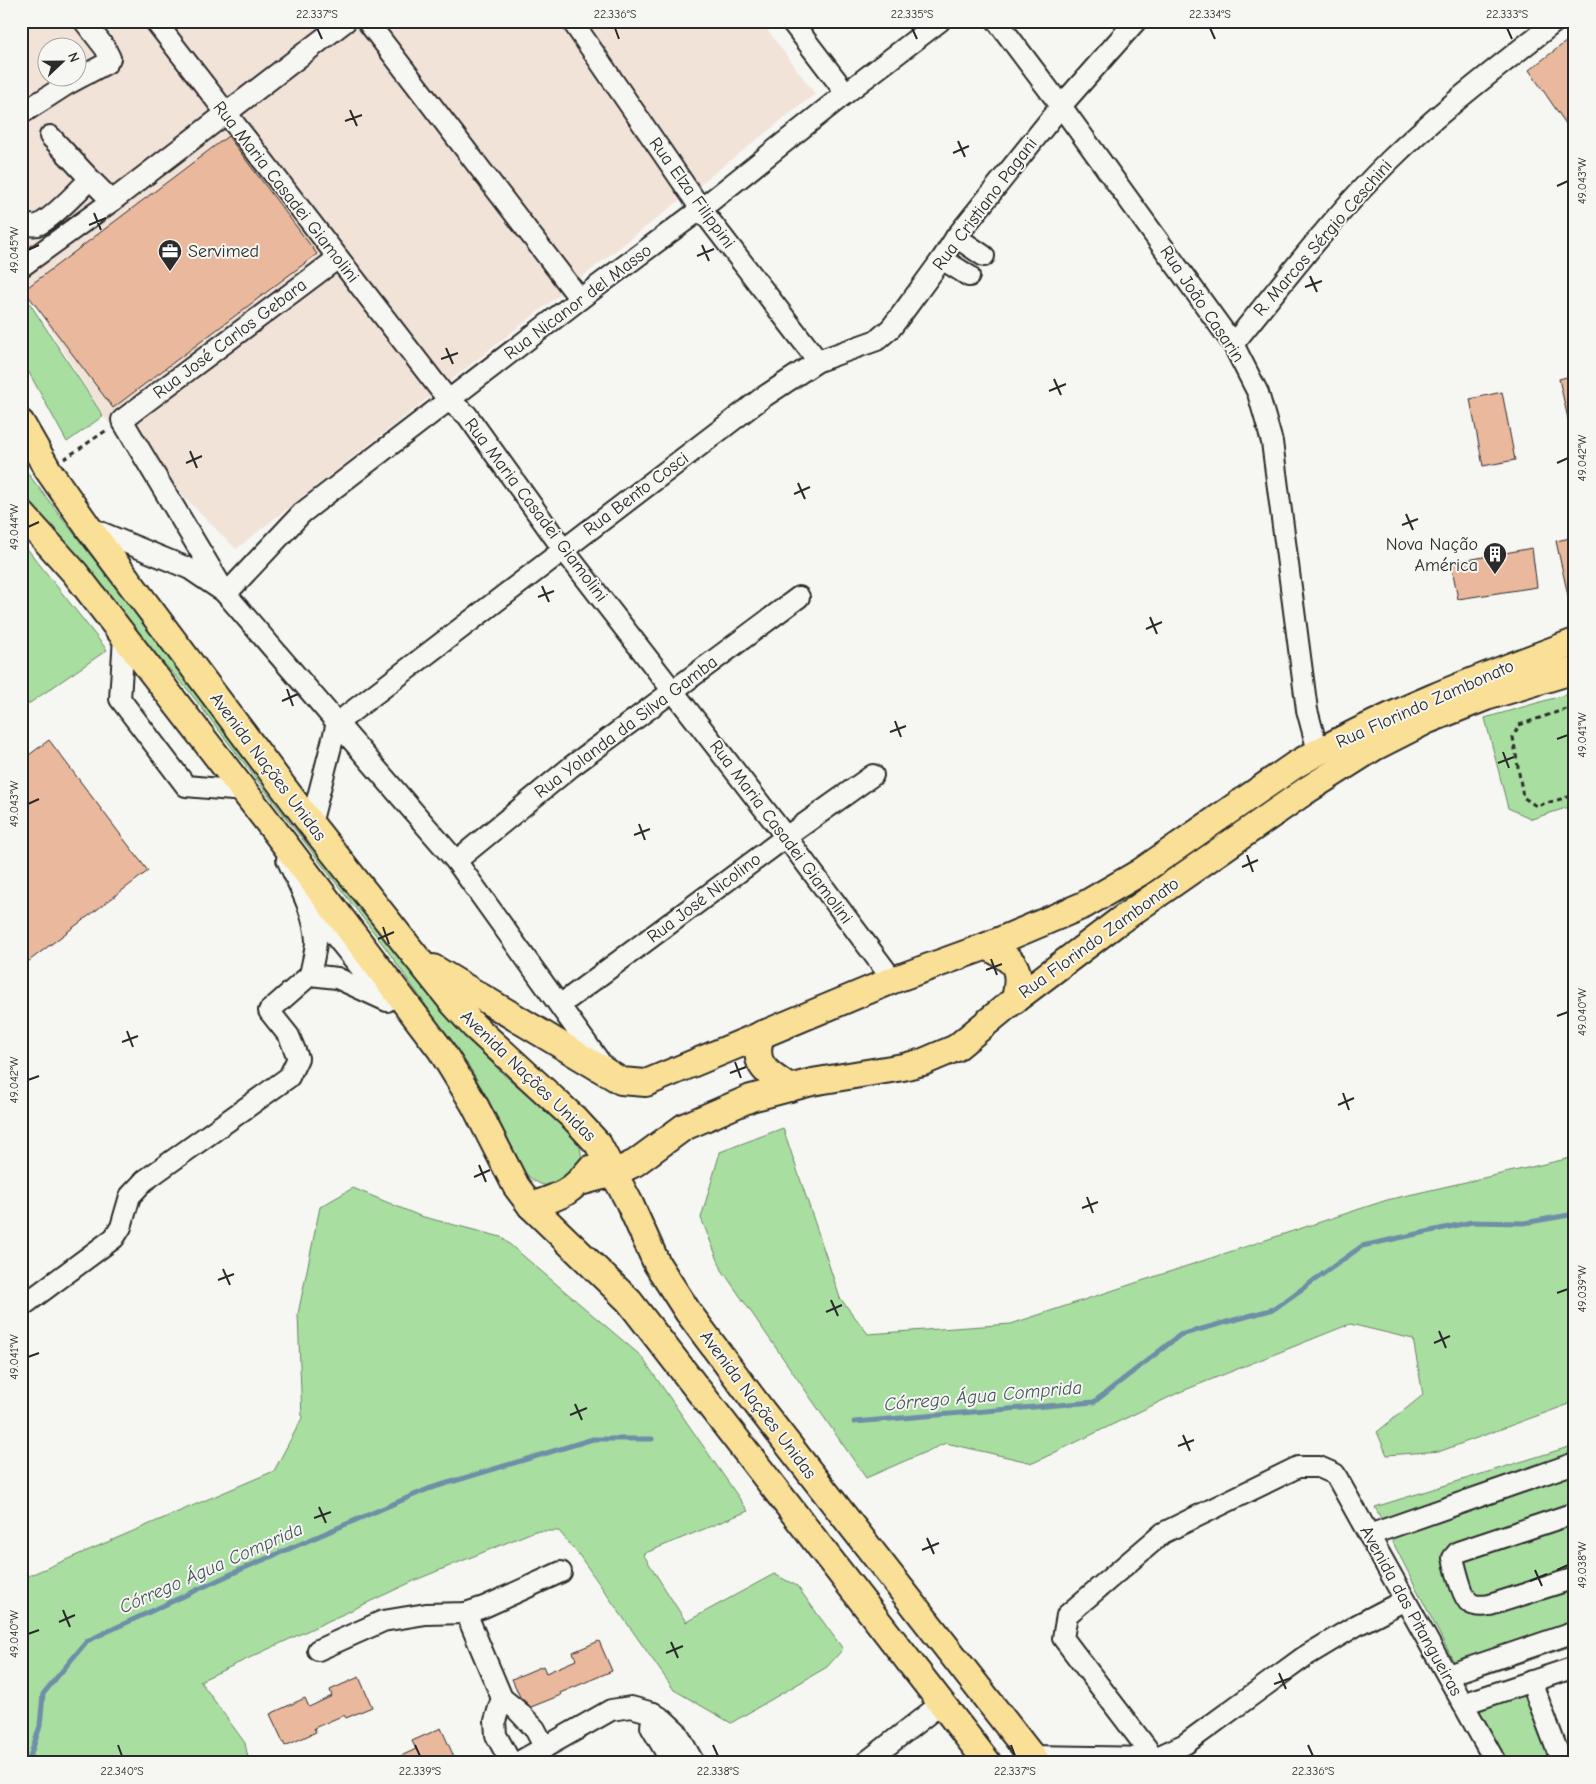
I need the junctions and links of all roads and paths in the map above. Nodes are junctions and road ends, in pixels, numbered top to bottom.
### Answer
1 (84, 21) edge
2 (155, 21) edge
3 (346, 21) edge
4 (367, 21) edge
5 (572, 21) edge
6 (790, 21) edge
7 (940, 21) edge
8 (997, 21) edge
9 (1556, 21) edge
10 (1128, 24) edge
11 (846, 94) junction
12 (1061, 106) junction
13 (21, 114) edge
14 (226, 114) junction
15 (50, 136) dead end
16 (90, 179) junction
17 (112, 201) junction
18 (701, 209) junction
19 (21, 222) edge
20 (956, 237) junction
21 (984, 256) dead end
22 (338, 258) junction
23 (942, 259) junction
24 (26, 261) edge
25 (970, 276) dead end
26 (580, 299) junction
27 (1233, 344) junction
28 (818, 361) junction
29 (449, 401) junction
30 (122, 420) junction
31 (21, 423) edge
32 (48, 470) junction
33 (21, 513) edge
34 (88, 528) junction
35 (564, 549) junction
36 (226, 594) junction
37 (799, 597) dead end
38 (124, 637) junction
39 (1575, 642) edge
40 (1575, 670) edge
41 (673, 691) junction
42 (1575, 706) edge
43 (337, 723) junction
44 (1318, 751) junction
45 (873, 775) dead end
46 (244, 791) junction
47 (1575, 795) edge
48 (311, 824) junction
49 (271, 826) junction
50 (786, 837) junction
51 (456, 861) junction
52 (305, 899) junction
53 (987, 946) junction
54 (417, 958) junction
55 (310, 975) junction
56 (893, 980) junction
57 (1015, 1000) junction
58 (386, 1001) junction
59 (560, 1005) junction
60 (762, 1034) junction
61 (441, 1050) junction
62 (607, 1072) junction
63 (790, 1088) junction
64 (684, 1127) junction
65 (598, 1144) junction
66 (614, 1173) junction
67 (580, 1182) junction
68 (629, 1202) junction
69 (531, 1206) junction
70 (21, 1307) edge
71 (1575, 1463) edge
72 (1575, 1513) edge
73 (1369, 1535) junction
74 (561, 1572) dead end
75 (1575, 1578) edge
76 (1405, 1600) junction
77 (466, 1612) junction
78 (1575, 1632) edge
79 (318, 1650) dead end
80 (1575, 1666) edge
81 (1448, 1675) junction
82 (1531, 1681) junction
83 (502, 1698) junction
84 (942, 1703) junction
85 (1462, 1704) junction
86 (653, 1713) junction
87 (545, 1748) junction
88 (1034, 1759) edge
89 (1156, 1761) edge
90 (511, 1763) edge
91 (517, 1763) edge
92 (672, 1763) edge
93 (694, 1763) edge
94 (865, 1763) edge
95 (988, 1763) edge
96 (1496, 1763) edge
97 (1562, 1763) edge

1 - 13 street
2 - 14 street, Rua Maria Casadei Giamolini
3 - 14 street
4 - 26 street
5 - 18 street, Rua Elza Filippini
6 - 11 street
7 - 11 street, Rua Nicanor del Masso
8 - 12 street, Rua João Casarin
9 - 27 street, R. Marcos Sérgio Ceschini
10 - 12 street, Rua Cristiano Pagani
11 - 18 street, Rua Nicanor del Masso
12 - 20 street, Rua Cristiano Pagani
12 - 27 street, Rua João Casarin
14 - 17 street
14 - 22 street, Rua Maria Casadei Giamolini
15 - 16 street
16 - 17 street
16 - 19 street
17 - 24 street
18 - 26 street, Rua Nicanor del Masso
18 - 28 street, Rua Elza Filippini
20 - 21 street
20 - 23 street, Rua Cristiano Pagani
22 - 29 street, Rua Maria Casadei Giamolini
22 - 30 street, Rua José Carlos Gebara
23 - 25 street
23 - 28 street, Rua Cristiano Pagani
26 - 29 street, Rua Nicanor del Masso
27 - 44 street, Rua João Casarin
28 - 35 street, Rua Bento Cosci
29 - 35 street, Rua Maria Casadei Giamolini
29 - 36 street, Rua Nicanor del Masso
30 - 32 path
30 - 36 street
31 - 32 main road, Avenida Nações Unidas
32 - 34 main road, Avenida Nações Unidas
33 - 38 main road, Avenida Nações Unidas
34 - 36 street
34 - 48 main road, Avenida Nações Unidas
35 - 41 street, Rua Maria Casadei Giamolini
35 - 43 street, Rua Bento Cosci
36 - 43 street
37 - 41 street, Rua Yolanda da Silva Gamba
38 - 46 main road, Avenida Nações Unidas
38 - 46 street
39 - 44 main road, Rua Florindo Zambonato
40 - 57 main road, Rua Florindo Zambonato
41 - 50 street, Rua Maria Casadei Giamolini
41 - 51 street, Rua Yolanda da Silva Gamba
42 - 47 path
43 - 48 street
43 - 51 street
44 - 53 main road, Rua Florindo Zambonato
45 - 50 street, Rua José Nicolino
46 - 49 main road, Avenida Nações Unidas
48 - 54 main road, Avenida Nações Unidas
49 - 52 street
49 - 61 main road, Avenida Nações Unidas
50 - 56 street, Rua Maria Casadei Giamolini
50 - 59 street, Rua José Nicolino
51 - 59 street
52 - 55 street
52 - 58 street
53 - 56 main road, Rua Florindo Zambonato
53 - 57 main road
54 - 62 main road, Rua Florindo Zambonato
54 - 65 main road, Avenida Nações Unidas
55 - 58 street
55 - 70 street
56 - 60 main road, Rua Florindo Zambonato
57 - 63 main road, Rua Florindo Zambonato
58 - 61 street
59 - 62 street
60 - 62 main road, Rua Florindo Zambonato
60 - 63 main road
61 - 69 main road, Avenida Nações Unidas
63 - 64 main road, Rua Florindo Zambonato
64 - 66 main road, Rua Florindo Zambonato
64 - 68 main road
65 - 66 main road, Avenida Nações Unidas
65 - 67 main road
66 - 67 main road, Rua Florindo Zambonato
66 - 68 main road, Avenida Nações Unidas
67 - 69 main road
68 - 88 main road, Avenida Nações Unidas
69 - 84 main road, Avenida Nações Unidas
71 - 73 street
72 - 75 street
73 - 76 street, Avenida das Pitangueiras
73 - 89 street, Avenida das Pitangueiras
74 - 77 street
76 - 81 street, Avenida das Pitangueiras
76 - 89 street
77 - 79 street
77 - 83 street
78 - 81 street
80 - 82 street
81 - 85 street, Avenida das Pitangueiras
82 - 85 street
82 - 97 street
83 - 87 street
83 - 90 street
84 - 88 main road
84 - 94 street
84 - 95 main road, Avenida Nações Unidas
85 - 96 street, Avenida das Pitangueiras
86 - 87 street
86 - 92 street
86 - 93 street
87 - 91 street
88 - 89 street

